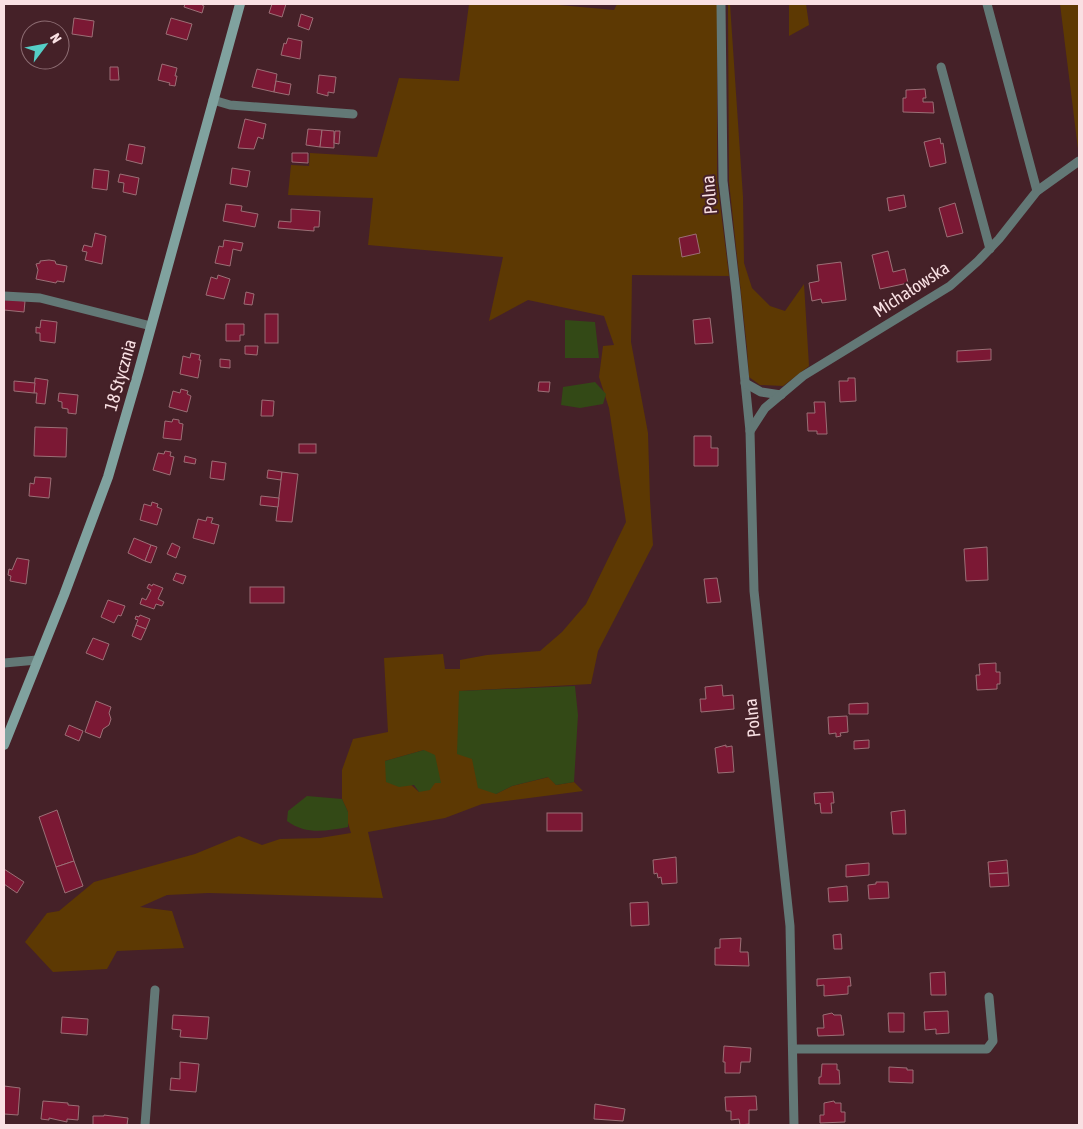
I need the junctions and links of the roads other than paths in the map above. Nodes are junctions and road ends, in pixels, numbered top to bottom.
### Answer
1 (240, 4) edge
2 (721, 4) edge
3 (987, 4) edge
4 (941, 67) dead end
5 (213, 100) junction
6 (353, 114) dead end
7 (1079, 162) edge
8 (1037, 191) junction
9 (990, 249) junction
10 (4, 296) edge
11 (151, 326) junction
12 (745, 382) junction
13 (781, 395) junction
14 (750, 431) junction
15 (37, 660) junction
16 (4, 663) edge
17 (4, 745) edge
18 (155, 990) dead end
19 (989, 997) dead end
20 (793, 1049) junction
21 (145, 1125) edge
22 (794, 1125) edge

1 - 5 street, 18 Stycznia
2 - 12 street, Polna
3 - 8 street
4 - 9 street
5 - 6 street
5 - 11 street, 18 Stycznia
7 - 8 street, Michałowska
8 - 9 street, Michałowska
9 - 13 street, Michałowska
10 - 11 street
11 - 15 street, 18 Stycznia
12 - 13 street
12 - 14 street, Polna
13 - 14 street, Michałowska
14 - 20 street, Polna
15 - 16 street
15 - 17 street, 18 Stycznia
18 - 21 street
19 - 20 street
20 - 22 street, Polna

